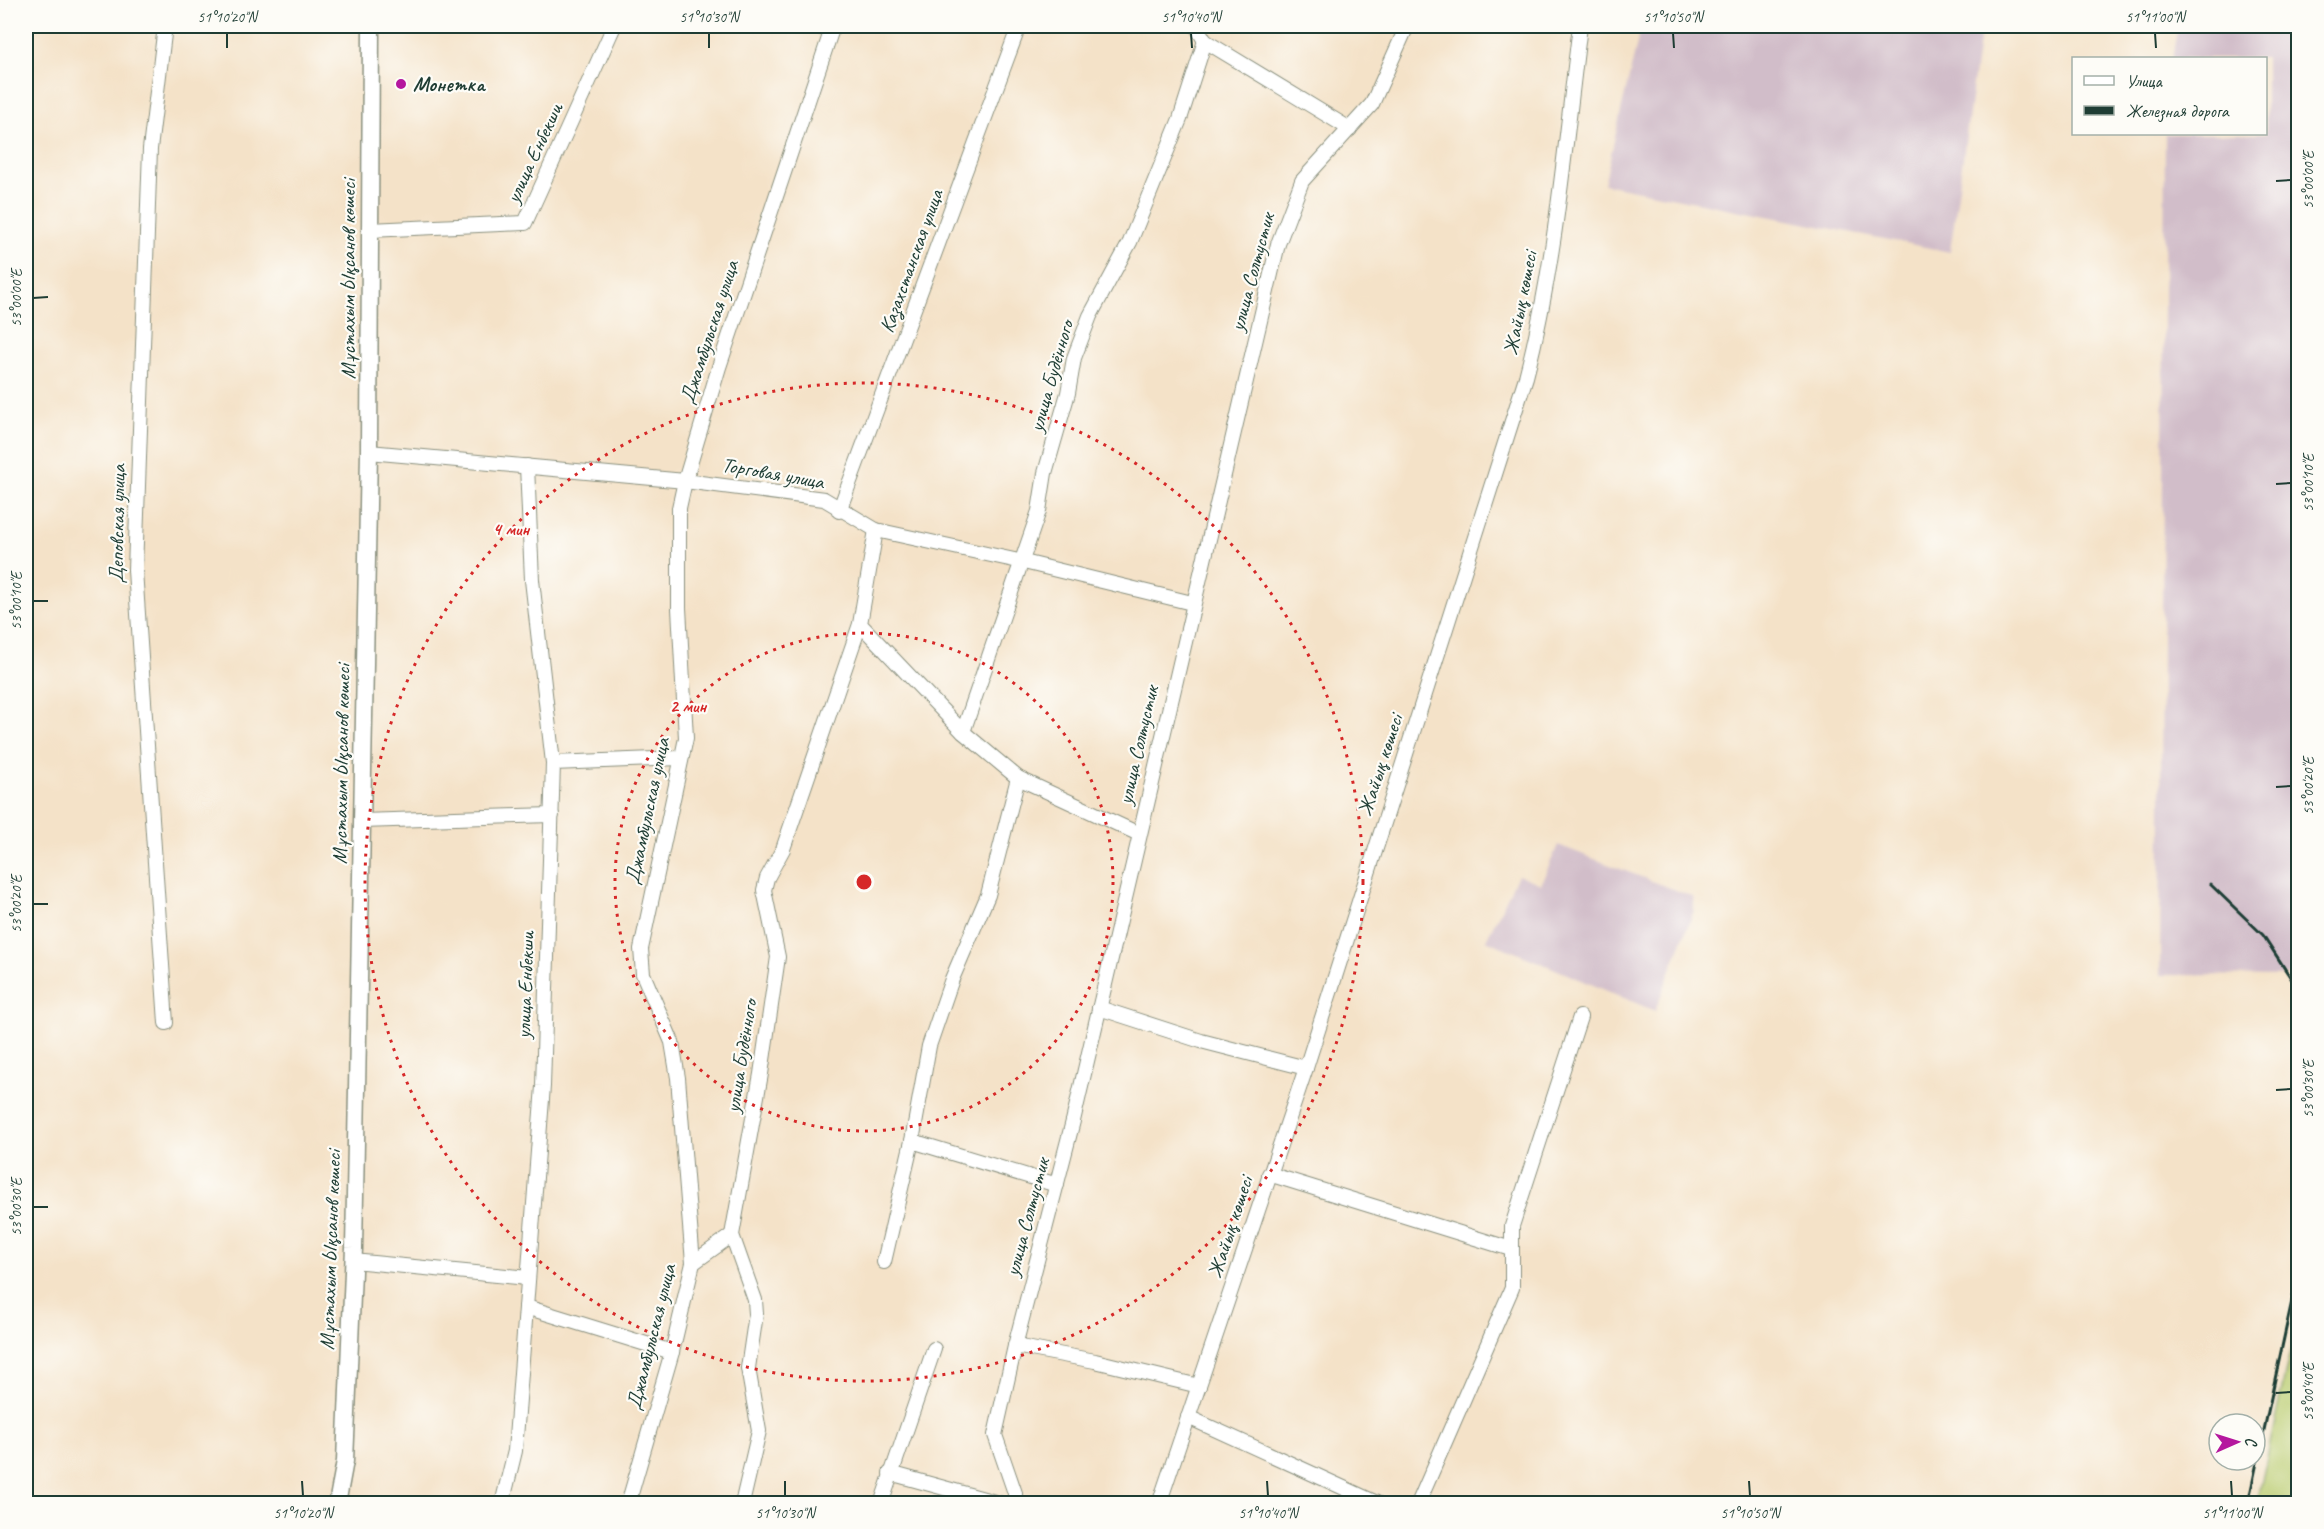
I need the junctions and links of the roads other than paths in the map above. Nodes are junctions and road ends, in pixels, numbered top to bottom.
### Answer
1 (165, 26) edge
2 (371, 26) edge
3 (614, 26) edge
4 (814, 26) edge
5 (1019, 26) edge
6 (1196, 26) edge
7 (1407, 26) edge
8 (1580, 26) edge
9 (832, 28) edge
10 (1205, 41) junction
11 (1350, 129) junction
12 (370, 230) junction
13 (369, 452) junction
14 (527, 466) junction
15 (685, 481) junction
16 (839, 511) junction
17 (876, 530) junction
18 (1023, 562) junction
19 (1192, 603) junction
20 (860, 624) junction
21 (963, 732) junction
22 (680, 758) junction
23 (553, 763) junction
24 (1018, 778) junction
25 (552, 815) junction
26 (362, 821) junction
27 (1139, 834) junction
28 (1099, 1008) junction
29 (1580, 1017) dead end
30 (166, 1023) dead end
31 (1306, 1068) junction
32 (912, 1141) junction
33 (1269, 1174) junction
34 (1057, 1185) junction
35 (732, 1235) junction
36 (1511, 1249) junction
37 (353, 1260) junction
38 (884, 1262) dead end
39 (693, 1263) junction
40 (528, 1278) junction
41 (526, 1307) junction
42 (1015, 1346) junction
43 (934, 1349) dead end
44 (672, 1352) junction
45 (1199, 1386) junction
46 (1188, 1417) junction
47 (890, 1473) junction
48 (337, 1503) edge
49 (502, 1503) edge
50 (628, 1503) edge
51 (742, 1503) edge
52 (880, 1503) edge
53 (1002, 1503) edge
54 (1015, 1503) edge
55 (1159, 1503) edge
56 (1379, 1503) edge
57 (1418, 1503) edge

1 - 30 street, Деповская улица
2 - 12 main road, Мұстахым Ықсанов көшесі
3 - 12 street, улица Енбекши
4 - 9 street
5 - 16 street, Казахстанская улица
6 - 10 street
7 - 11 street, улица Солтустик
8 - 31 street, Жайық көшесі
9 - 15 street, Джамбульская улица
10 - 11 street
10 - 18 street, улица Будённого
11 - 19 street, улица Солтустик
12 - 13 main road, Мұстахым Ықсанов көшесі
13 - 14 street, Торговая улица
13 - 26 main road, Мұстахым Ықсанов көшесі
14 - 15 street, Торговая улица
14 - 23 street, улица Енбекши
15 - 16 street, Торговая улица
15 - 22 street, Джамбульская улица
16 - 17 street, Торговая улица
17 - 18 street, Торговая улица
17 - 20 street, улица Будённого
18 - 19 street, Торговая улица
18 - 21 street, улица Будённого
19 - 27 street, улица Солтустик
20 - 21 street
20 - 35 street, улица Будённого
21 - 24 street
22 - 23 street
22 - 39 street, Джамбульская улица
23 - 25 street, улица Енбекши
24 - 27 street
24 - 32 street
25 - 26 street
25 - 40 street, улица Енбекши
26 - 37 main road, Мұстахым Ықсанов көшесі
27 - 28 street, улица Солтустик
28 - 31 street
28 - 34 street, улица Солтустик
29 - 36 street
31 - 33 street, Жайық көшесі
32 - 34 street
32 - 38 street
33 - 36 street
33 - 45 street, Жайық көшесі
34 - 42 street, улица Солтустик
35 - 39 street
35 - 51 street, улица Будённого
36 - 57 street
37 - 40 street
37 - 48 main road, Мұстахым Ықсанов көшесі
39 - 44 street, Джамбульская улица
40 - 41 street, улица Енбекши
41 - 44 street
41 - 49 street, улица Енбекши
42 - 45 street
42 - 54 street, улица Солтустик
43 - 47 street
44 - 50 street, Джамбульская улица
45 - 46 street, Жайық көшесі
46 - 55 street, Жайық көшесі
46 - 56 street
47 - 52 street
47 - 53 street

